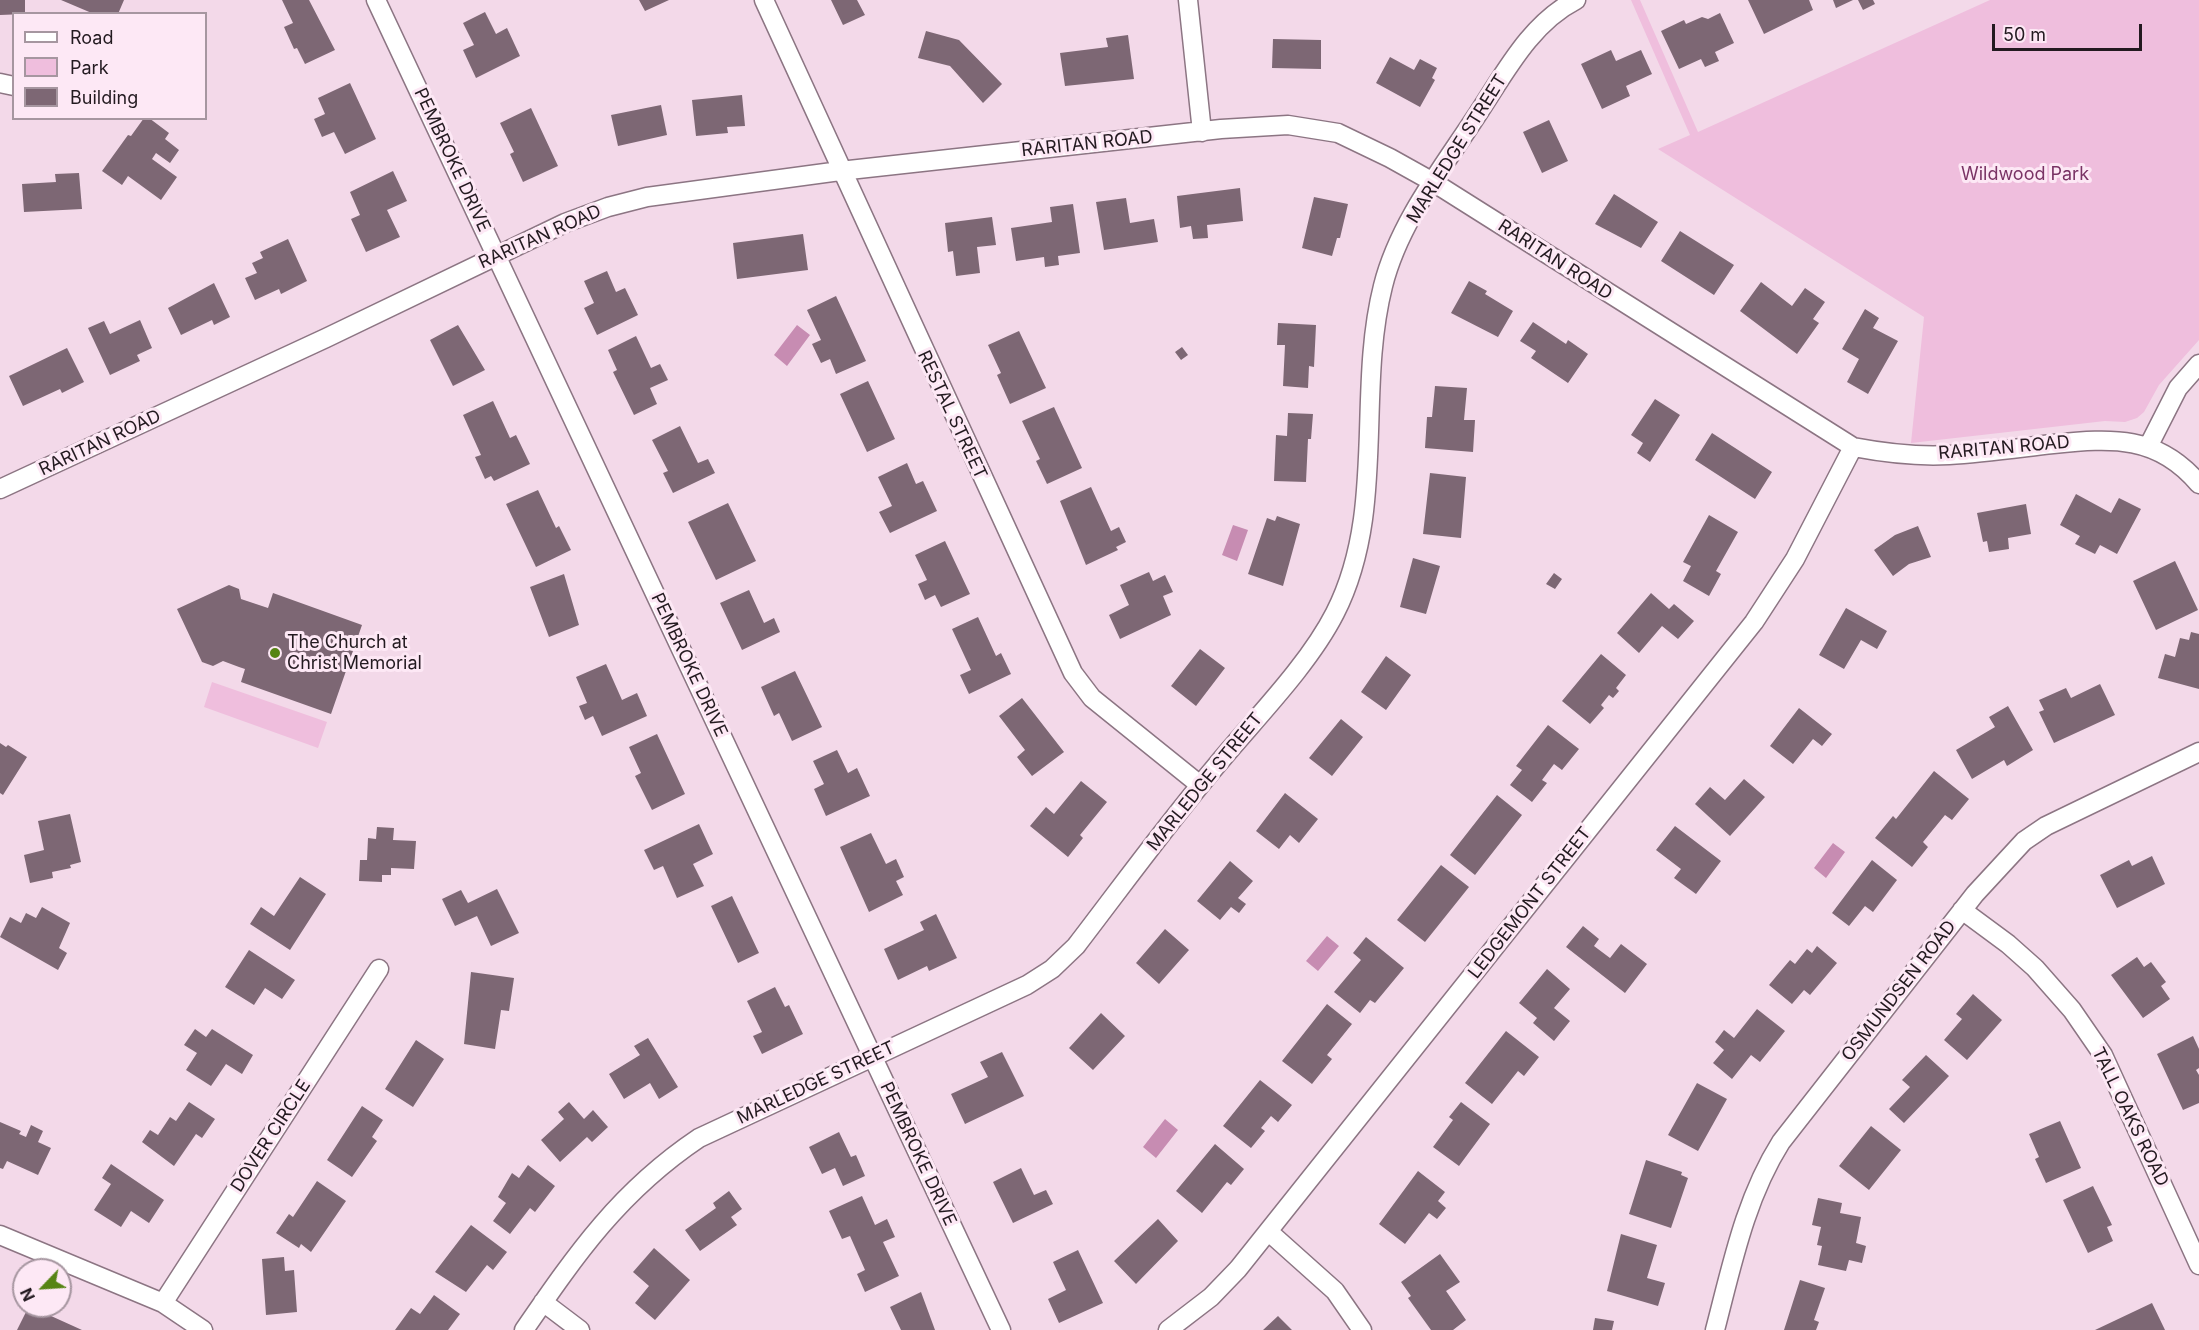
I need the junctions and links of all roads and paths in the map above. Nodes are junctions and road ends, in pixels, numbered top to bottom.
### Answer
1 (376, 0) edge
2 (764, 0) edge
3 (1188, 0) edge
4 (1576, 0) edge
5 (1202, 132) junction
6 (840, 171) junction
7 (1433, 182) junction
8 (497, 254) junction
9 (2199, 364) edge
10 (1853, 447) junction
11 (2148, 447) junction
12 (2199, 484) edge
13 (0, 489) edge
14 (2199, 752) edge
15 (1200, 785) junction
16 (1962, 910) junction
17 (379, 969) dead end
18 (872, 1056) junction
19 (1269, 1232) junction
20 (0, 1235) edge
21 (2199, 1265) edge
22 (543, 1302) junction
23 (163, 1303) junction
24 (203, 1330) edge
25 (524, 1330) edge
26 (580, 1330) edge
27 (1001, 1330) edge
28 (1168, 1330) edge
29 (1362, 1330) edge
30 (1715, 1330) edge

1 - 8 street, PEMBROKE DRIVE
2 - 6 street, RESTAL STREET
3 - 5 street
4 - 7 street, MARLEDGE STREET
5 - 6 street, RARITAN ROAD
5 - 7 street, RARITAN ROAD
6 - 8 street, RARITAN ROAD
6 - 15 street, RESTAL STREET
7 - 10 street, RARITAN ROAD
7 - 15 street, MARLEDGE STREET
8 - 13 street, RARITAN ROAD
8 - 18 street, PEMBROKE DRIVE
9 - 11 street
10 - 11 street, RARITAN ROAD
10 - 19 street, LEDGEMONT STREET
11 - 12 street, RARITAN ROAD
14 - 16 street, OSMUNDSEN ROAD
15 - 18 street, MARLEDGE STREET
16 - 21 street, TALL OAKS ROAD
16 - 30 street, OSMUNDSEN ROAD
17 - 23 street, DOVER CIRCLE
18 - 22 street, MARLEDGE STREET
18 - 27 street, PEMBROKE DRIVE
19 - 28 street, LEDGEMONT STREET
19 - 29 street
20 - 23 street
22 - 25 street, MARLEDGE STREET
22 - 26 street
23 - 24 street

